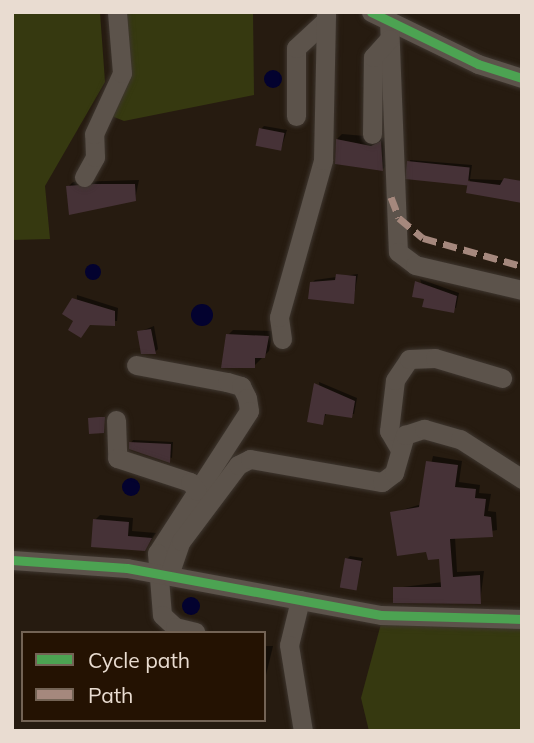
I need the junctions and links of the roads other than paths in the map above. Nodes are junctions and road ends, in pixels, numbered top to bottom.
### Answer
1 (117, 12) edge
2 (325, 17) edge
3 (383, 24) edge
4 (522, 78) edge
5 (296, 116) dead end
6 (372, 134) dead end
7 (84, 177) dead end
8 (522, 290) edge
9 (282, 339) dead end
10 (136, 365) dead end
11 (502, 378) dead end
12 (116, 419) dead end
13 (399, 448) junction
14 (522, 479) edge
15 (197, 491) junction
16 (12, 560) edge
17 (162, 574) junction
18 (300, 600) junction
19 (522, 619) edge
20 (191, 631) edge
21 (303, 731) edge

1 - 7 street
2 - 5 street
2 - 9 street
3 - 4 street
3 - 6 street
3 - 8 street
10 - 15 street
11 - 13 street
12 - 15 street
13 - 14 street
13 - 17 street
15 - 17 street
16 - 17 street
17 - 18 street
17 - 20 street
18 - 19 street
18 - 21 street

